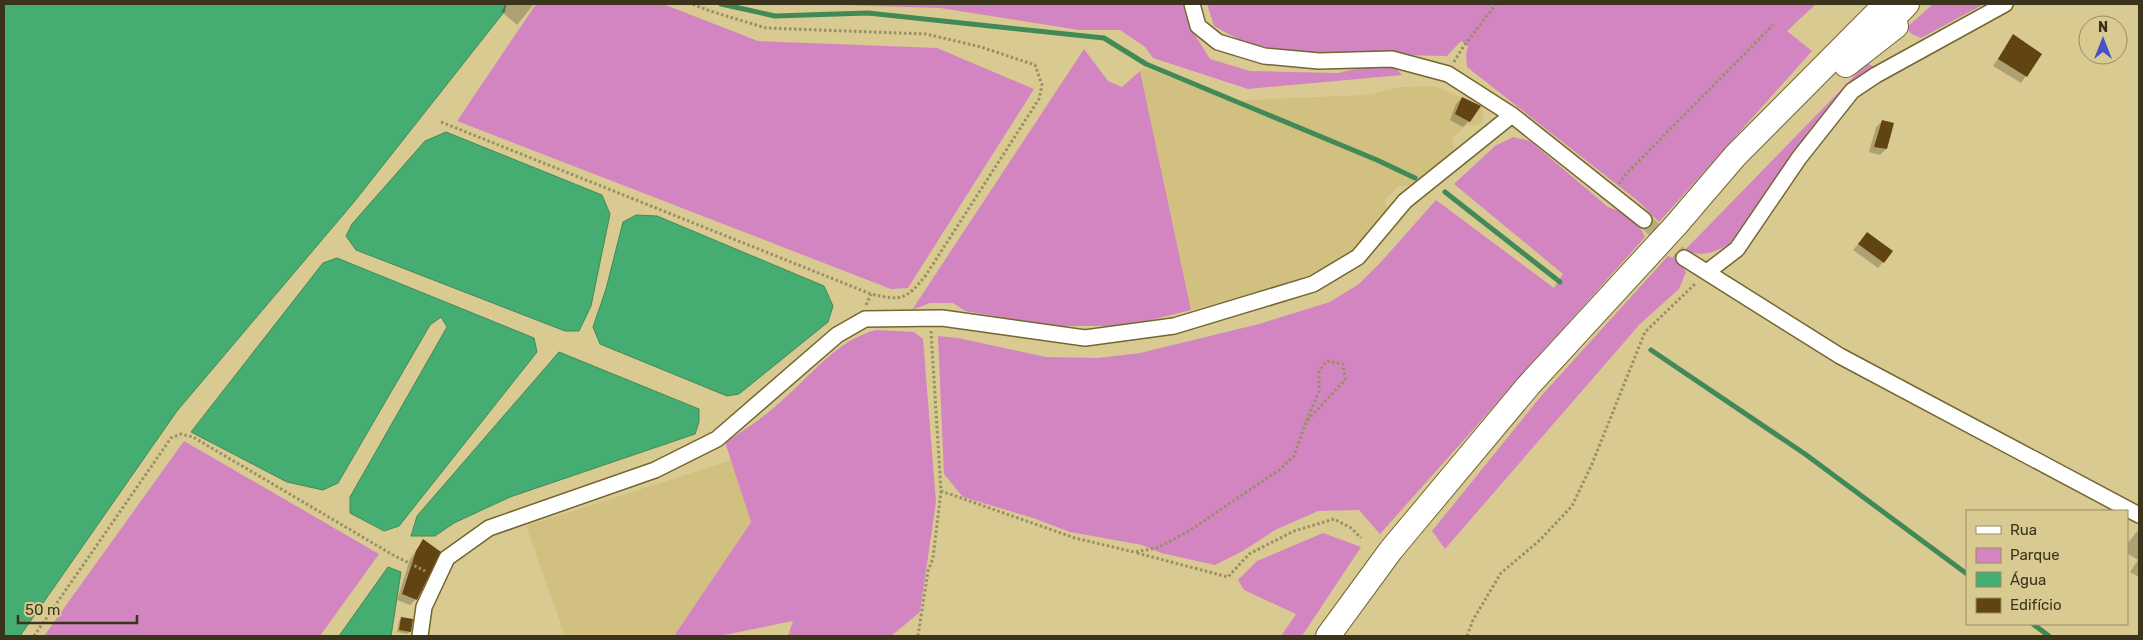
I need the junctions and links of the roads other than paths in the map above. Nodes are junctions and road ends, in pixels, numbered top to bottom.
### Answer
1 (1872, 4) edge
2 (1886, 4) edge
3 (1907, 4) edge
4 (1920, 4) edge
5 (2005, 4) edge
6 (1192, 6) edge
7 (1846, 65) junction
8 (1799, 92) junction
9 (1512, 115) junction
10 (1644, 220) tunnel mouth
11 (1676, 225) junction
12 (1684, 258) tunnel mouth
13 (1707, 272) junction
14 (2128, 510) edge
15 (420, 636) edge
16 (1328, 636) edge

1 - 8 main road
2 - 8 main road
3 - 7 main road
4 - 7 main road
5 - 13 street
6 - 9 street
7 - 11 main road
8 - 11 main road
9 - 10 street
9 - 15 street
11 - 16 main road
12 - 13 street
13 - 14 street

